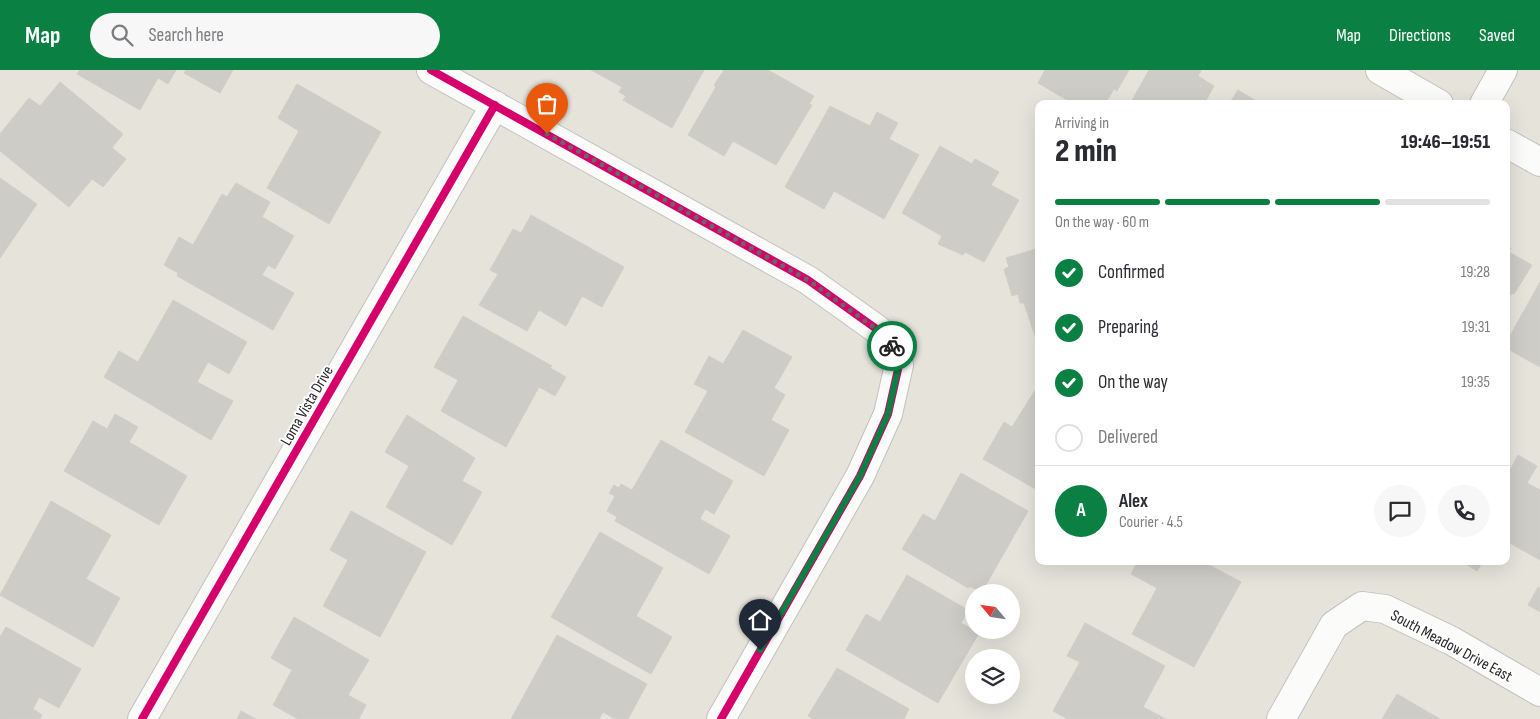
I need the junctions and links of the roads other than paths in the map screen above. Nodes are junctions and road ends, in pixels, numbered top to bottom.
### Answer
1 (431, 70) edge
2 (1380, 70) edge
3 (1503, 70) edge
4 (1432, 100) edge
5 (1486, 100) edge
6 (495, 105) junction
7 (1510, 145) edge
8 (1540, 162) edge
9 (1540, 692) edge
10 (142, 719) edge
11 (721, 719) edge
12 (1281, 719) edge

1 - 6 street
2 - 4 street
3 - 5 street
6 - 10 street, Loma Vista Drive
6 - 11 street
7 - 8 street
9 - 12 street, South Meadow Drive East

